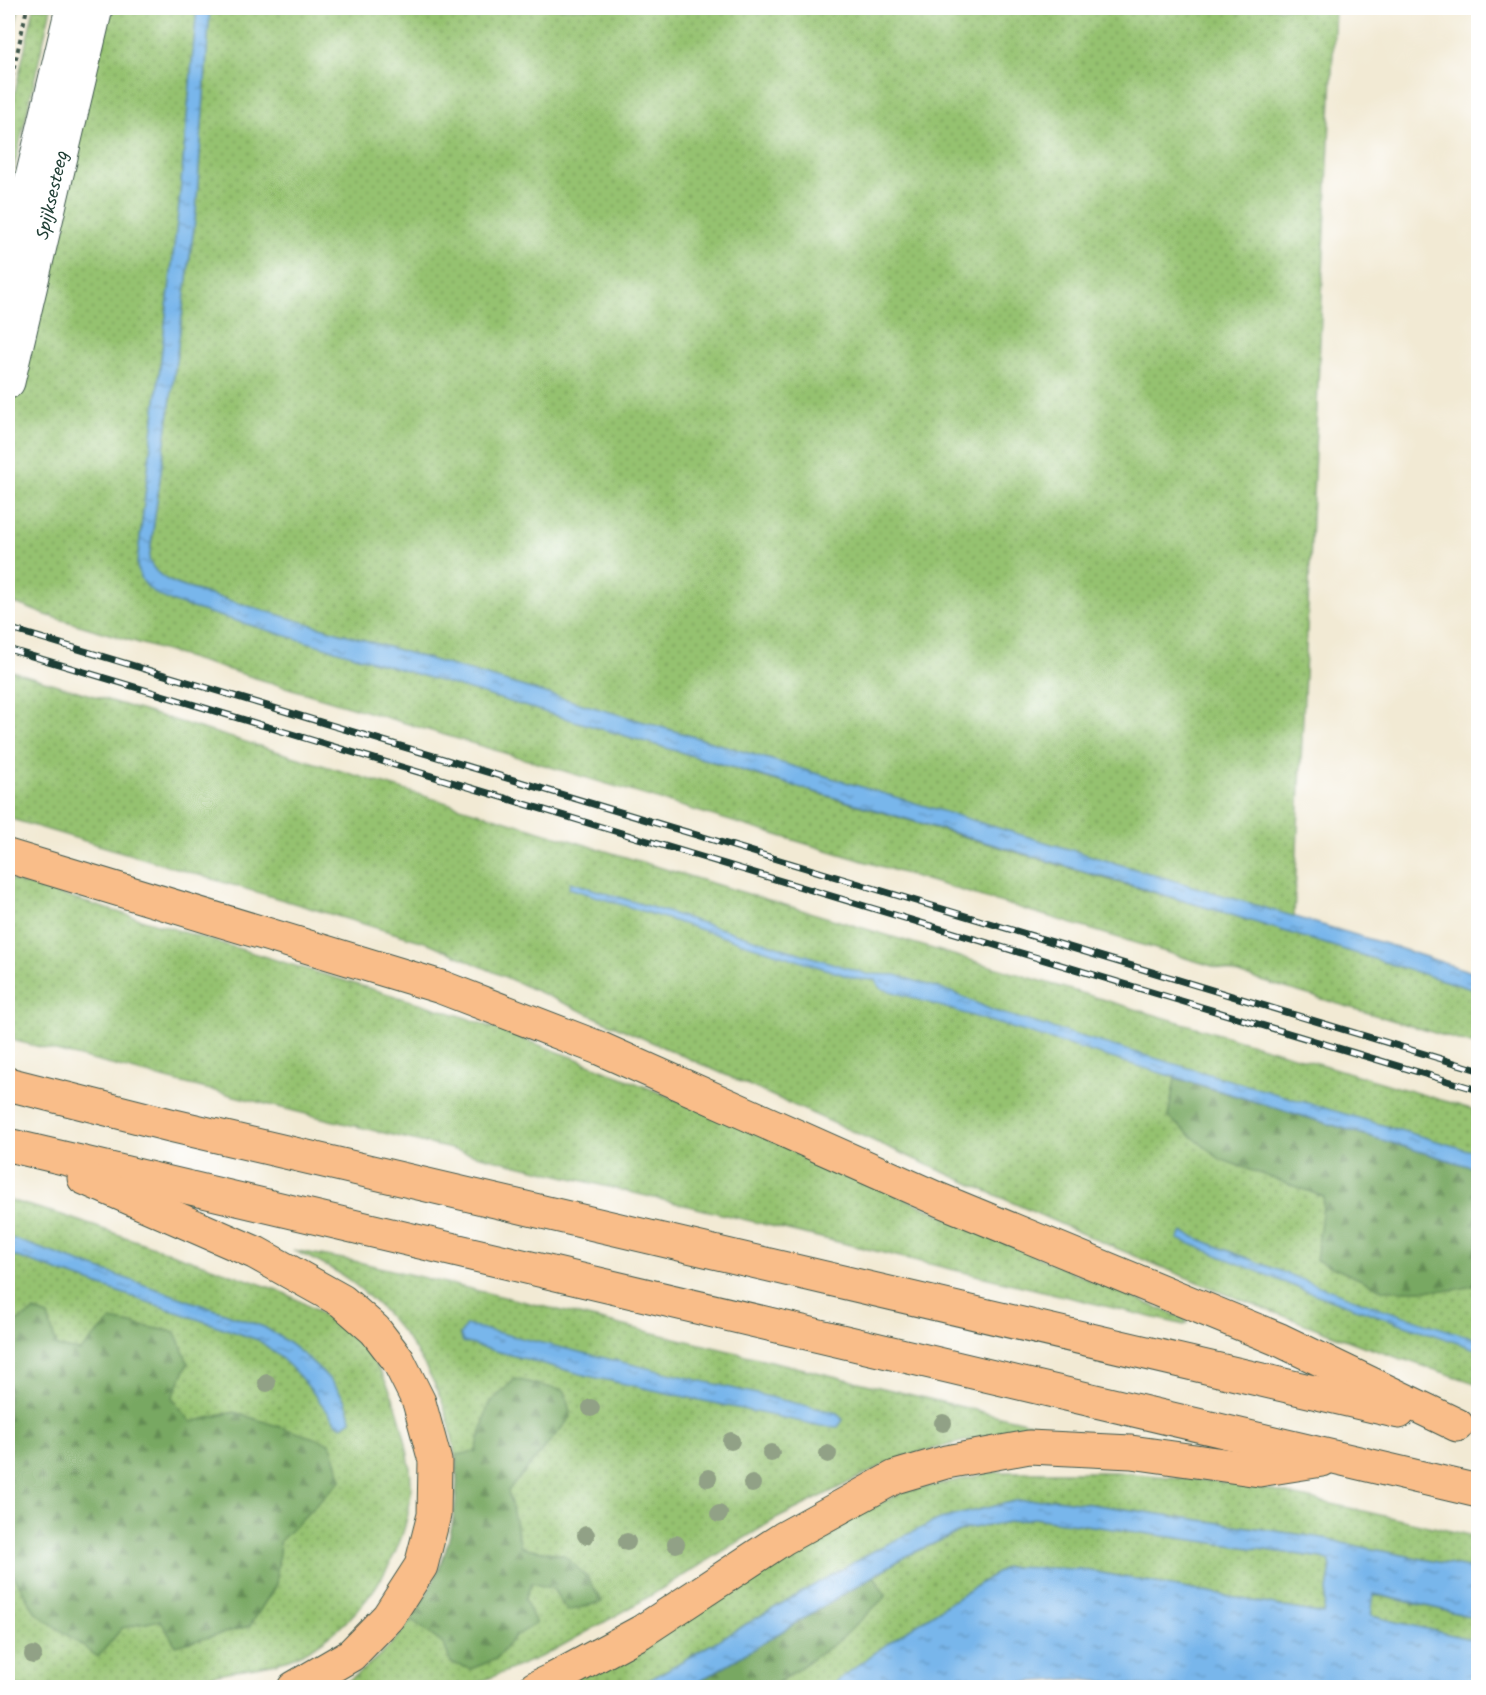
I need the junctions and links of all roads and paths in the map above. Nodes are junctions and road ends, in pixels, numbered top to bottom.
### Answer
1 (27, 8) edge
2 (72, 8) edge
3 (96, 8) edge
4 (8, 95) edge
5 (8, 279) edge
6 (8, 382) edge
7 (8, 856) edge
8 (8, 1084) edge
9 (8, 1145) edge
10 (1468, 1428) edge
11 (1339, 1457) junction
12 (1479, 1491) edge
13 (294, 1688) edge
14 (535, 1688) edge

1 - 4 path
2 - 5 street, Spijksesteeg
3 - 6 street, Spijksesteeg
7 - 10 highway
8 - 10 highway
9 - 11 highway
9 - 13 highway
11 - 12 highway
11 - 14 highway

